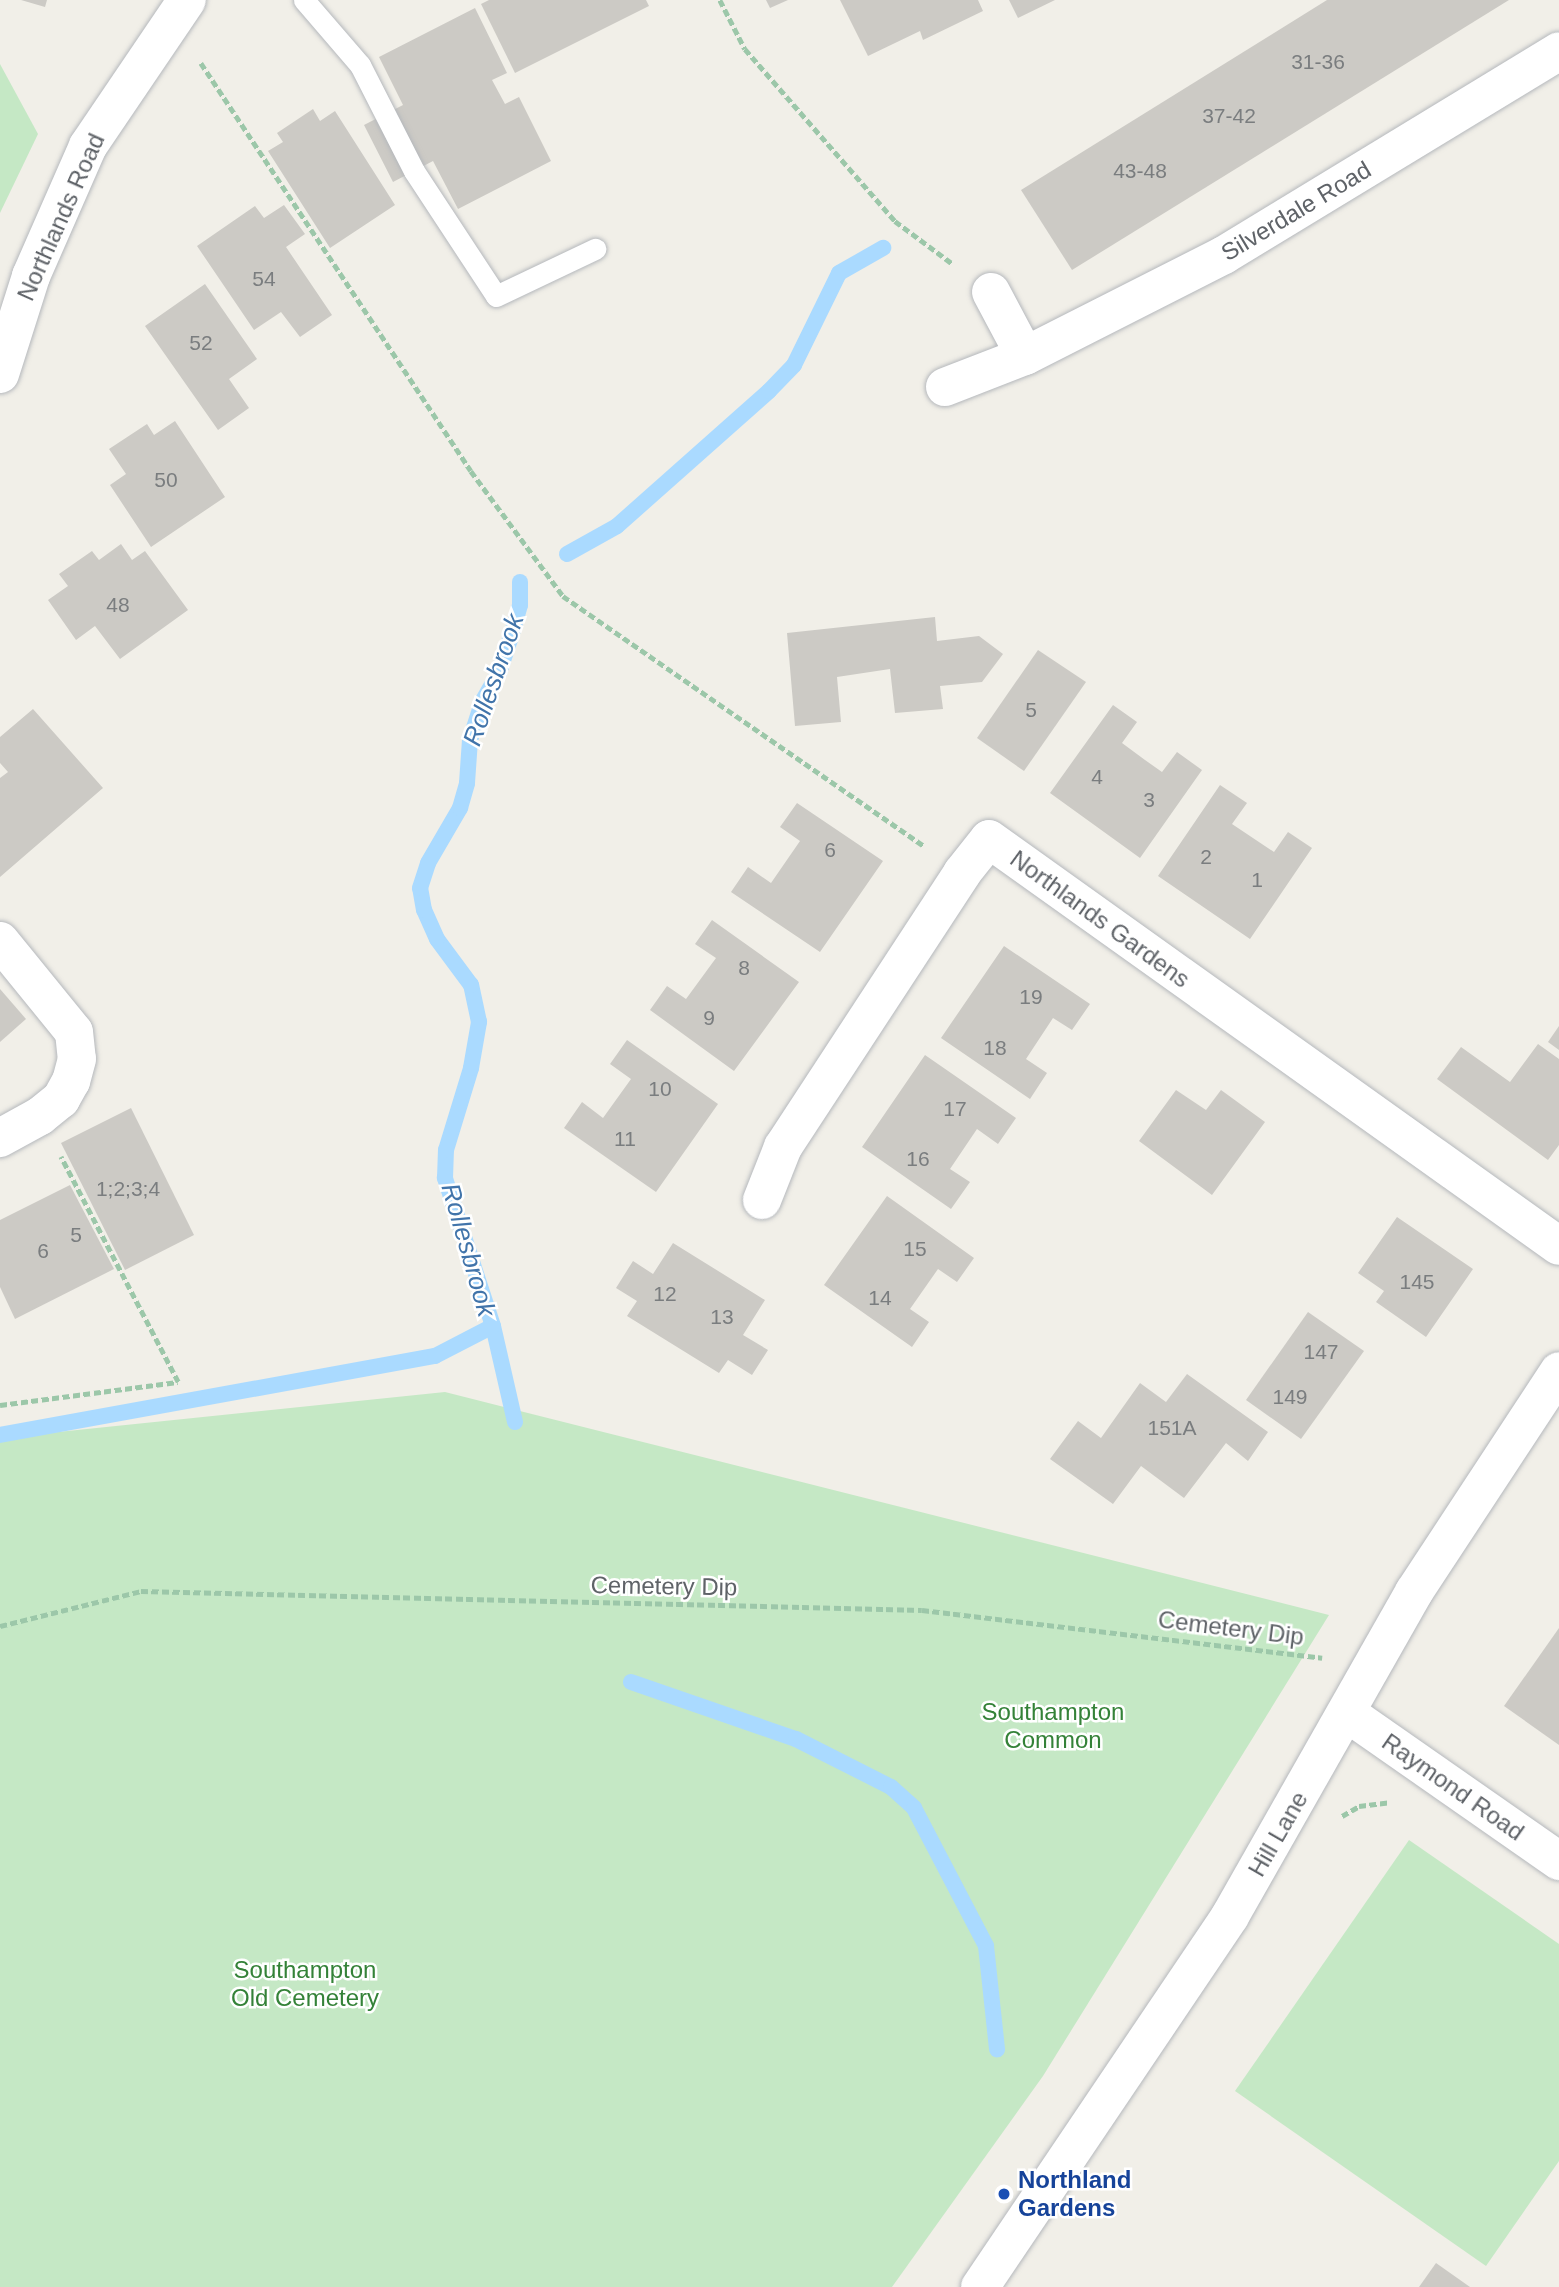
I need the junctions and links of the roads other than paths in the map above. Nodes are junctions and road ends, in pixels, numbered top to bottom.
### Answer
1 (304, 0) edge
2 (180, 9) edge
3 (1559, 51) edge
4 (595, 249) dead end
5 (991, 292) road end
6 (6, 336) edge
7 (1026, 356) junction
8 (0, 374) edge
9 (945, 387) dead end
10 (0, 941) edge
11 (0, 1138) edge
12 (762, 1200) dead end
13 (1559, 1246) edge
14 (1559, 1371) edge
15 (1347, 1713) junction
16 (1559, 1861) edge
17 (980, 2287) edge

1 - 4 lane
2 - 6 street, Northlands Road
3 - 7 street, Silverdale Road
5 - 7 street
6 - 8 street, Northlands Road
7 - 9 street, Silverdale Road
10 - 11 street
12 - 13 street, Northlands Gardens
14 - 15 street, Hill Lane
15 - 16 street, Raymond Road
15 - 17 street, Hill Lane

